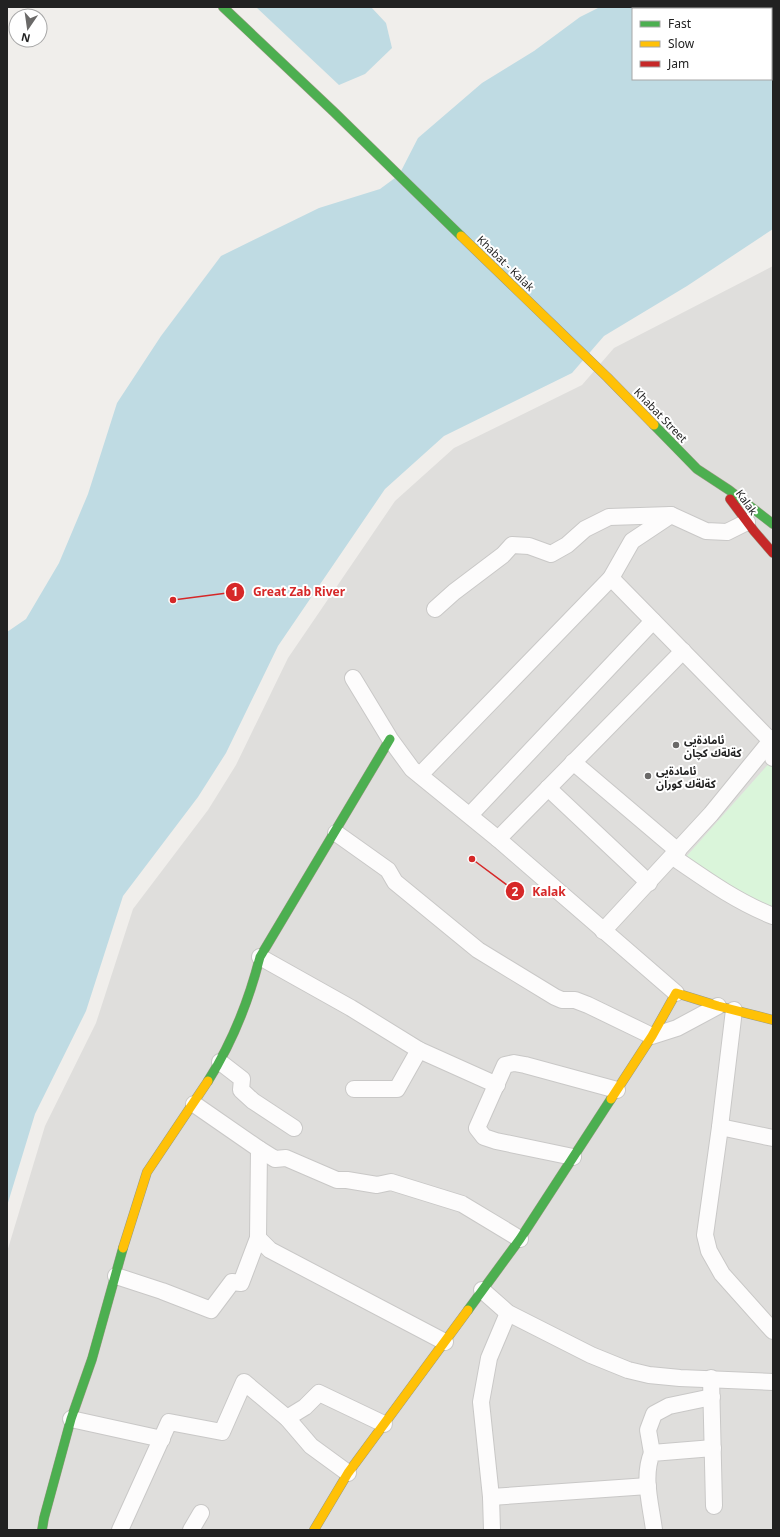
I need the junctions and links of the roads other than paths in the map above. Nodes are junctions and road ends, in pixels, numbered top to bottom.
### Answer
1 (223, 7) edge
2 (607, 377) joint
3 (697, 469) junction
4 (671, 514) junction
5 (747, 522) junction
6 (773, 524) edge
7 (773, 553) edge
8 (611, 578) junction
9 (435, 609) dead end
10 (653, 621) junction
11 (683, 651) junction
12 (353, 678) dead end
13 (772, 739) edge
14 (390, 740) junction
15 (773, 758) edge
16 (573, 762) junction
17 (420, 776) junction
18 (548, 788) junction
19 (470, 815) junction
20 (336, 833) junction
21 (498, 839) junction
22 (675, 854) junction
23 (649, 883) junction
24 (773, 916) edge
25 (603, 931) junction
26 (260, 957) junction
27 (676, 993) junction
28 (718, 1006) junction
29 (734, 1010) junction
30 (773, 1020) edge
31 (652, 1036) junction
32 (419, 1050) junction
33 (220, 1062) junction
34 (497, 1085) junction
35 (354, 1088) dead end
36 (617, 1090) junction
37 (194, 1104) junction
38 (294, 1128) dead end
39 (720, 1128) junction
40 (773, 1138) edge
41 (259, 1149) junction
42 (573, 1157) junction
43 (258, 1238) junction
44 (520, 1239) junction
45 (116, 1276) junction
46 (482, 1290) junction
47 (508, 1313) junction
48 (773, 1331) edge
49 (445, 1342) junction
50 (711, 1378) junction
51 (773, 1382) edge
52 (712, 1397) junction
53 (288, 1418) junction
54 (71, 1419) junction
55 (384, 1424) junction
56 (162, 1439) junction
57 (713, 1448) junction
58 (652, 1453) junction
59 (348, 1473) junction
60 (648, 1486) junction
61 (490, 1497) junction
62 (714, 1506) dead end
63 (201, 1513) dead end
64 (42, 1530) edge
65 (120, 1530) edge
66 (191, 1530) edge
67 (314, 1530) edge
68 (492, 1530) edge
69 (654, 1530) edge

1 - 2 street, Khabat - Kalak
2 - 3 street, Khabat Street
3 - 5 street, Kalak
3 - 6 street
4 - 5 street
4 - 8 street
4 - 9 street
5 - 7 street, Kalak
8 - 10 street
8 - 17 street
10 - 11 street
10 - 19 street
11 - 13 street
11 - 16 street
12 - 14 street
13 - 15 street
13 - 22 street
14 - 17 street
14 - 20 street
16 - 18 street
16 - 22 street
17 - 19 street
18 - 21 street
18 - 23 street
19 - 21 street
20 - 26 street
20 - 31 street
21 - 25 street
22 - 23 street
22 - 24 street
23 - 25 street
25 - 27 street
26 - 32 street
26 - 33 street
27 - 28 street
27 - 31 street
28 - 29 street
28 - 31 street
29 - 30 street
29 - 39 street
31 - 36 street
32 - 34 street
32 - 35 street
33 - 37 street
33 - 38 street
34 - 36 street
34 - 42 street
36 - 42 street
37 - 41 street
37 - 45 street
39 - 40 street
39 - 48 street
41 - 43 street
41 - 44 street
42 - 44 street
43 - 45 street
43 - 49 street
44 - 46 street
45 - 54 street
46 - 47 street
46 - 49 street
47 - 50 street
47 - 61 street
49 - 55 street
50 - 51 street
50 - 52 street
52 - 57 street
52 - 58 street
53 - 55 street
53 - 56 street
53 - 59 street
54 - 56 street
54 - 64 street
55 - 59 street
56 - 65 street
57 - 58 street
57 - 62 street
58 - 60 street
59 - 67 street
60 - 61 street
60 - 69 street
61 - 68 street
63 - 66 street

